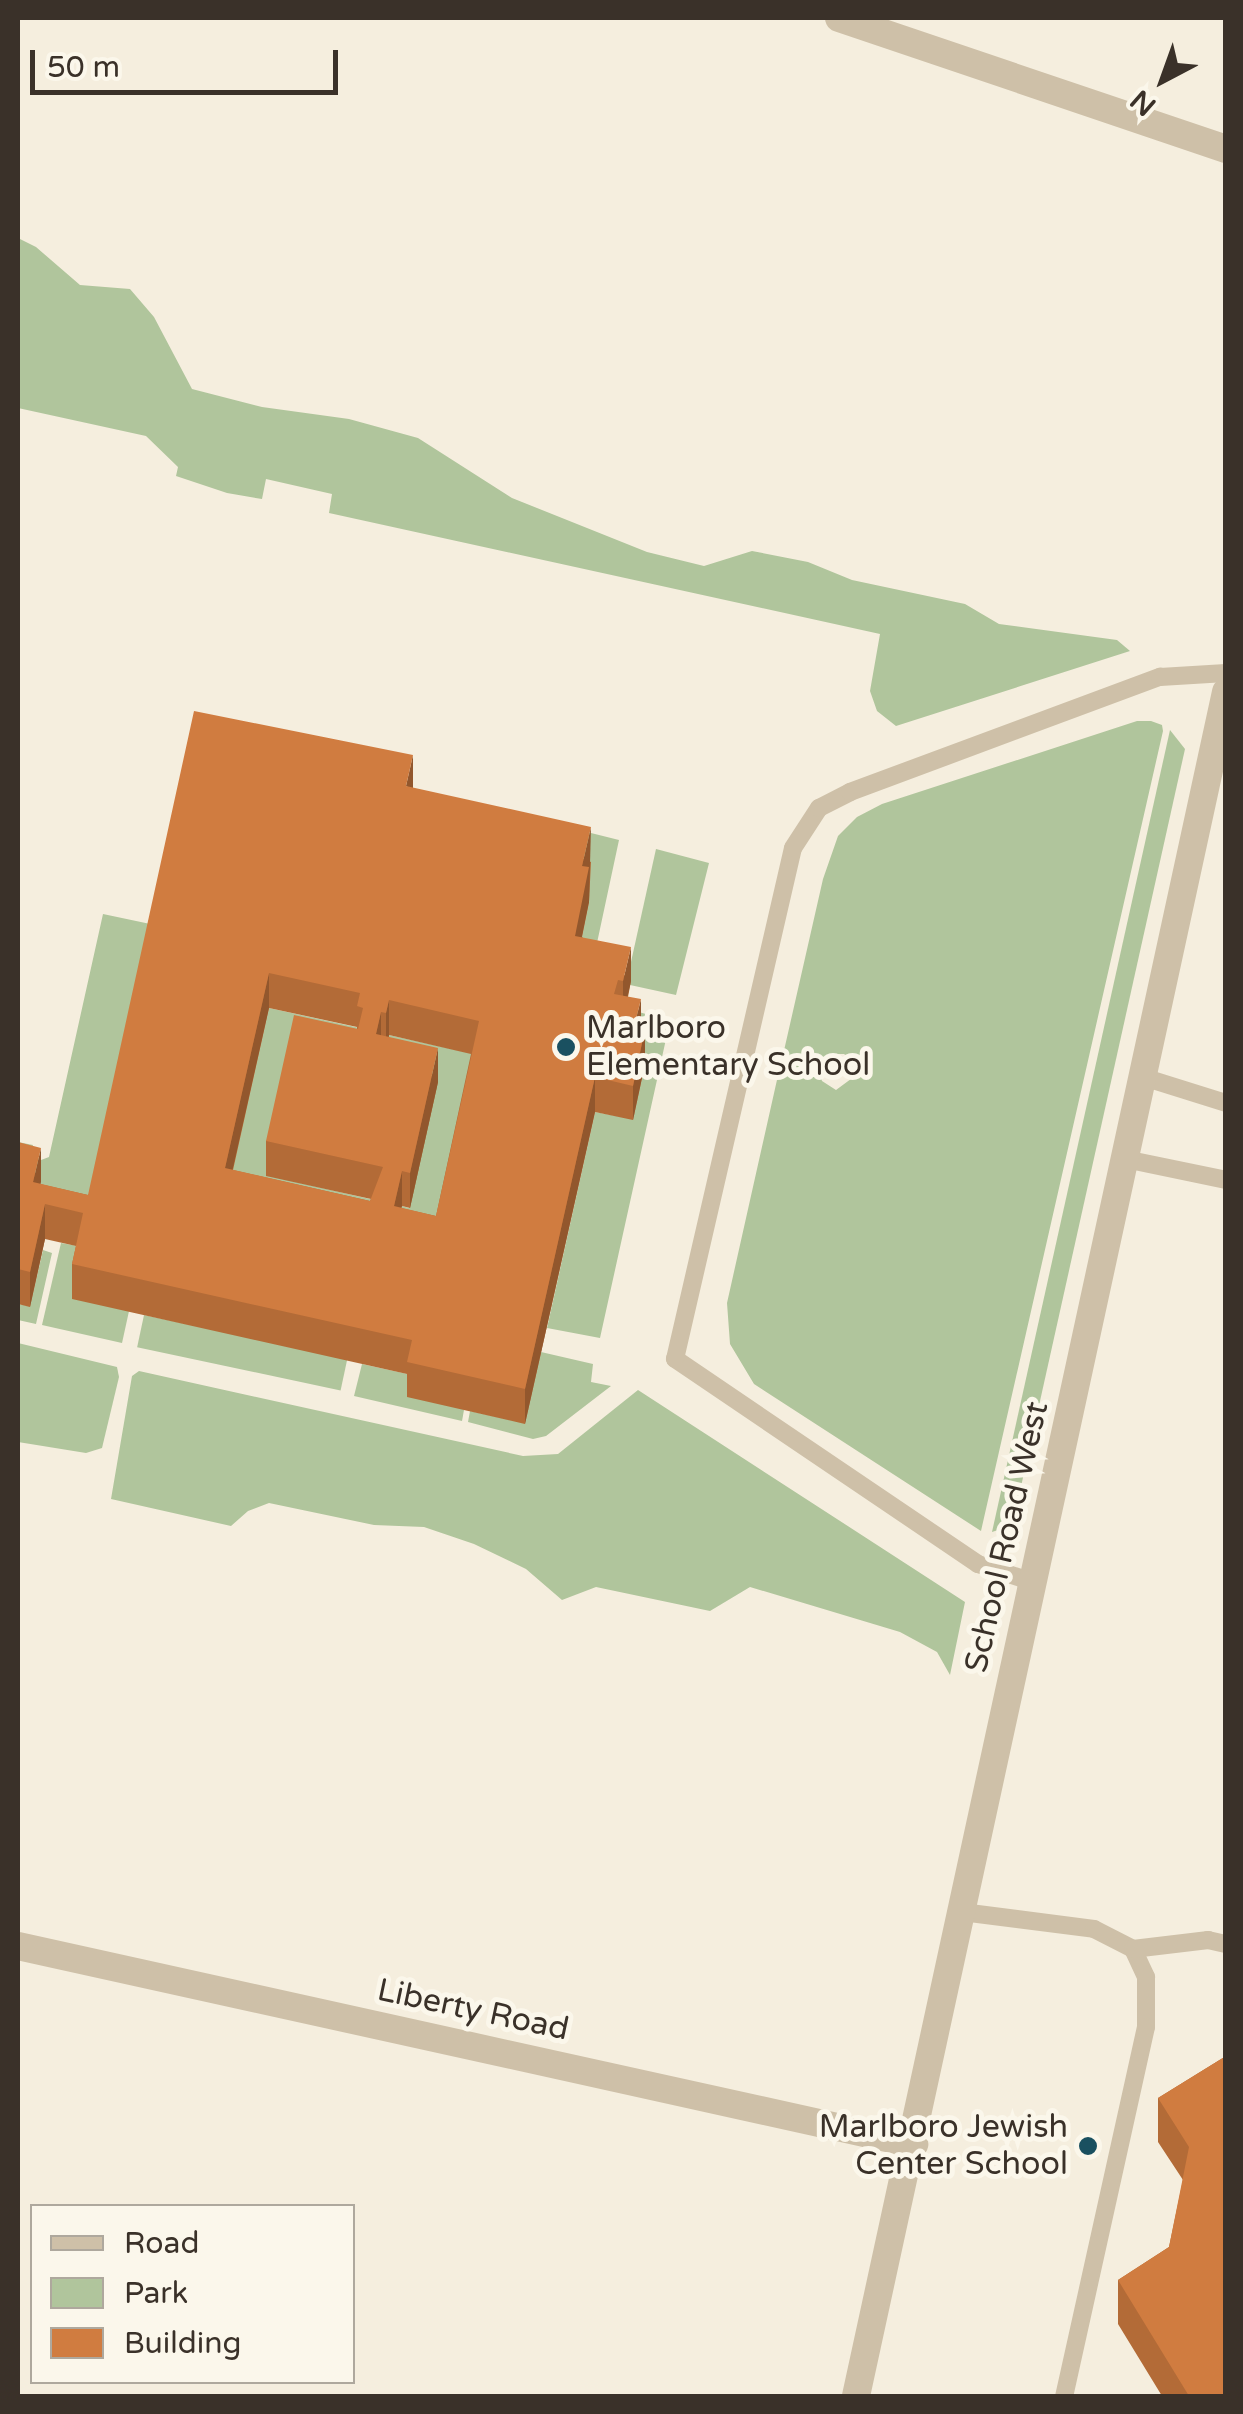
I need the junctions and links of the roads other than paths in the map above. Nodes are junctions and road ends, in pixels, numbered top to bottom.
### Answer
1 (839, 18) edge
2 (1226, 149) edge
3 (1226, 673) edge
4 (1226, 692) edge
5 (1143, 1077) junction
6 (1226, 1103) edge
7 (1126, 1159) junction
8 (1226, 1180) edge
9 (1033, 1582) junction
10 (962, 1912) junction
11 (1226, 1944) edge
12 (18, 1946) edge
13 (1133, 1948) junction
14 (914, 2144) junction
15 (856, 2396) edge
16 (1064, 2396) edge

1 - 2 street
3 - 9 lane
4 - 5 street, School Road West
5 - 6 lane
5 - 7 street, School Road West
7 - 8 lane
7 - 9 street, School Road West
9 - 10 street, School Road West
10 - 13 lane
10 - 14 street, School Road West
11 - 13 lane
12 - 14 street, Liberty Road
13 - 16 lane
14 - 15 street, School Road West

